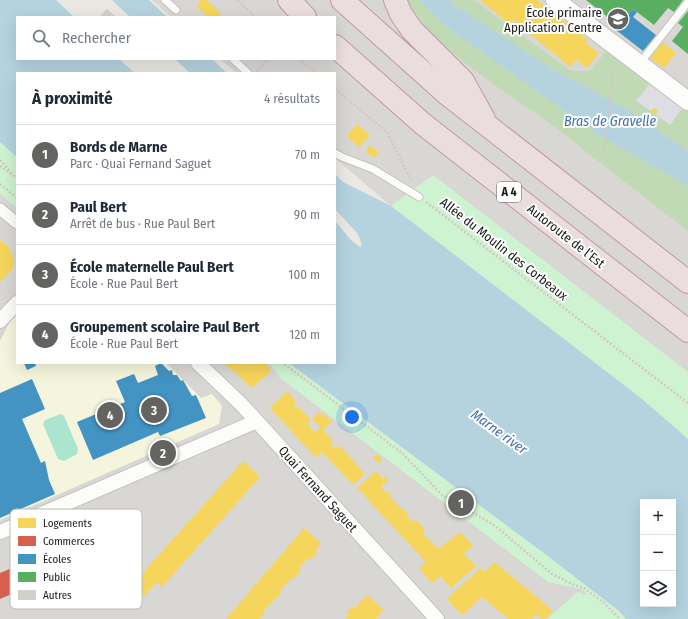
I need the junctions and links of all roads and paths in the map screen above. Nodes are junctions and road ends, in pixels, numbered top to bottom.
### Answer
1 (166, 0) edge
2 (238, 0) edge
3 (289, 0) edge
4 (342, 0) edge
5 (395, 0) edge
6 (555, 0) edge
7 (688, 2) edge
8 (176, 10) dead end
9 (254, 16) edge
10 (304, 16) edge
11 (616, 46) junction
12 (336, 47) edge
13 (234, 60) edge
14 (267, 60) edge
15 (300, 60) edge
16 (640, 63) junction
17 (247, 72) edge
18 (256, 72) edge
19 (315, 72) edge
20 (336, 90) edge
21 (688, 101) edge
22 (488, 127) junction
23 (336, 154) edge
24 (602, 156) dead end
25 (0, 160) edge
26 (0, 166) edge
27 (16, 178) edge
28 (0, 184) edge
29 (16, 197) edge
30 (419, 197) junction
31 (0, 209) edge
32 (16, 222) edge
33 (688, 282) edge
34 (16, 304) edge
35 (0, 321) edge
36 (688, 331) edge
37 (199, 364) edge
38 (284, 364) edge
39 (688, 403) edge
40 (257, 421) junction
41 (53, 509) edge
42 (10, 528) edge
43 (0, 532) edge
44 (436, 619) edge
45 (620, 619) edge

1 - 8 lane
2 - 9 path
3 - 10 highway
4 - 22 highway
5 - 22 highway
6 - 11 street
7 - 16 lane
11 - 16 street
11 - 24 path
12 - 36 highway, Autoroute de l’Est / A 4
13 - 17 lane
14 - 18 path
15 - 19 path
16 - 21 street
20 - 30 path, Allée du Moulin des Corbeaux
22 - 33 highway
23 - 30 lane
25 - 27 path
26 - 27 path
28 - 29 path
30 - 39 path, Allée du Moulin des Corbeaux
31 - 32 street
34 - 35 street
37 - 40 street, Quai Fernand Saguet
38 - 45 path
40 - 41 street
40 - 44 street, Quai Fernand Saguet
42 - 43 street

